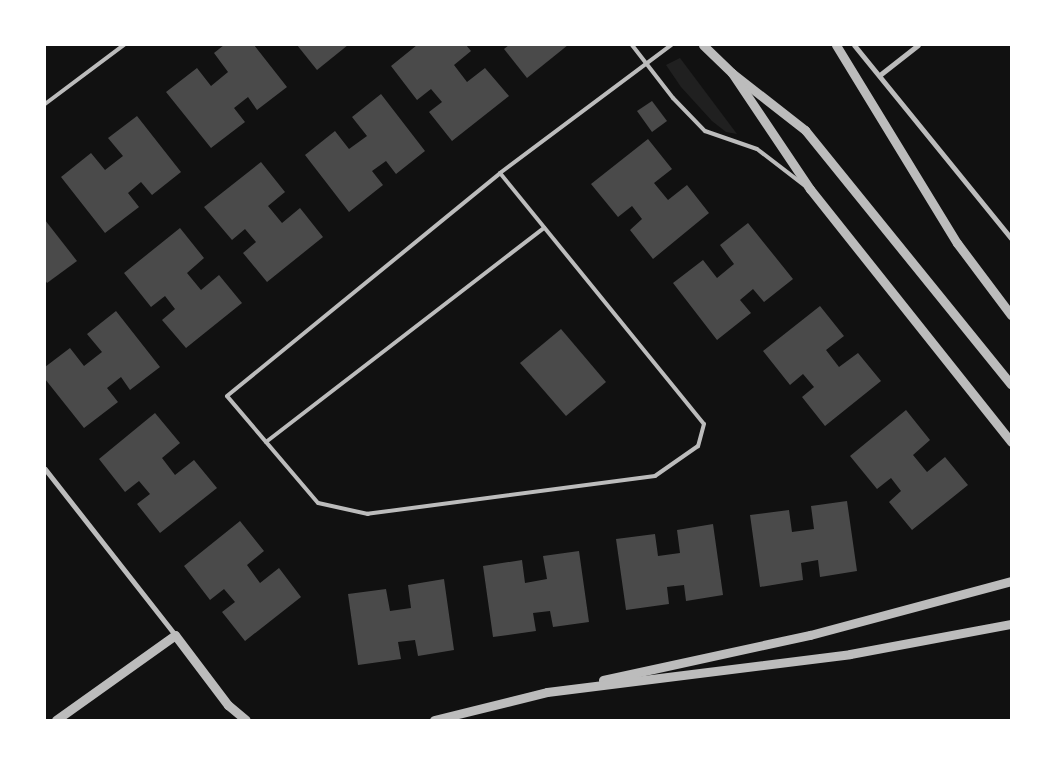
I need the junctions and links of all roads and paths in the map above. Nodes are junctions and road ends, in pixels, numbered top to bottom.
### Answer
1 (124, 45) edge
2 (632, 45) edge
3 (671, 45) edge
4 (703, 45) edge
5 (836, 45) edge
6 (854, 45) edge
7 (918, 45) edge
8 (647, 63) junction
9 (732, 73) junction
10 (881, 74) junction
11 (45, 104) edge
12 (500, 173) junction
13 (810, 189) junction
14 (544, 228) junction
15 (1011, 238) edge
16 (1011, 315) edge
17 (1011, 384) edge
18 (266, 442) junction
19 (1011, 442) edge
20 (45, 469) edge
21 (1011, 581) edge
22 (1011, 624) edge
23 (175, 635) junction
24 (547, 692) junction
25 (56, 720) edge
26 (246, 720) edge
27 (434, 720) edge

1 - 11 lane
2 - 8 lane
3 - 8 lane
4 - 9 street
5 - 16 street
6 - 10 street
7 - 10 street
8 - 12 lane
8 - 13 lane
9 - 13 street
9 - 17 street
10 - 15 street
12 - 14 lane
12 - 18 lane
13 - 19 street
14 - 18 lane
14 - 18 lane
20 - 23 street
21 - 24 street
22 - 24 street
23 - 25 street
23 - 26 street
24 - 27 street

